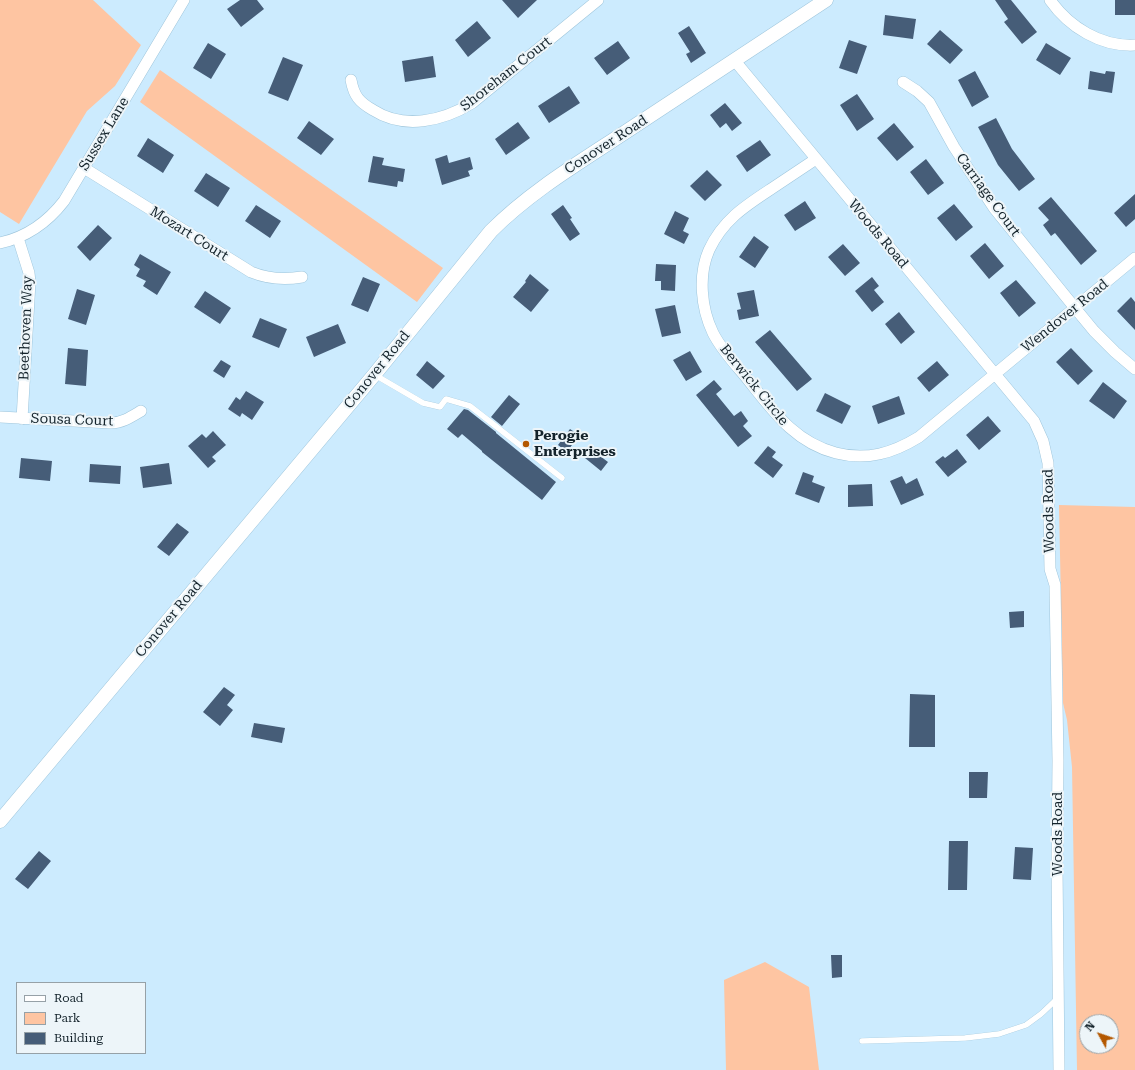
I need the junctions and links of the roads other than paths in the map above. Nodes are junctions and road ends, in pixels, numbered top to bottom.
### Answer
1 (184, 0) edge
2 (598, 0) edge
3 (1050, 0) edge
4 (821, 1) edge
5 (1135, 46) edge
6 (735, 61) junction
7 (351, 80) dead end
8 (903, 82) dead end
9 (816, 159) junction
10 (84, 168) junction
11 (18, 238) junction
12 (0, 243) edge
13 (1135, 258) edge
14 (302, 277) dead end
15 (1075, 308) junction
16 (1135, 368) edge
17 (995, 374) junction
18 (374, 375) junction
19 (141, 411) dead end
20 (0, 417) edge
21 (22, 419) junction
22 (562, 478) dead end
23 (0, 821) edge
24 (1058, 998) junction
25 (862, 1041) dead end
26 (1059, 1070) edge

1 - 10 street, Sussex Lane
2 - 7 street, Shoreham Court
3 - 5 street
4 - 6 street, Conover Road
6 - 9 street, Woods Road
6 - 18 street, Conover Road
8 - 15 street, Carriage Court
9 - 17 street, Woods Road
9 - 17 street, Berwick Circle
10 - 11 street, Sussex Lane
10 - 14 street, Mozart Court
11 - 12 street, Sussex Lane
11 - 21 street, Beethoven Way
13 - 15 street, Wendover Road
15 - 16 street, Carriage Court
15 - 17 street, Wendover Road
17 - 24 street, Woods Road
18 - 22 lane
18 - 23 street, Conover Road
19 - 21 street, Sousa Court
20 - 21 street, Sousa Court
24 - 25 lane
24 - 26 street, Woods Road

